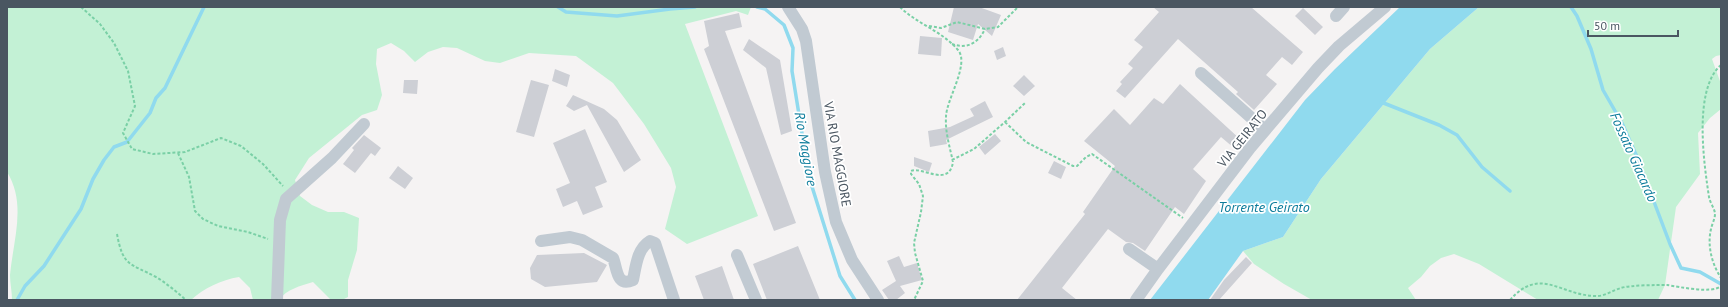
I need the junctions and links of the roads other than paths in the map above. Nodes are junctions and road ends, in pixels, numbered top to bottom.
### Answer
1 (788, 7) edge
2 (1385, 7) edge
3 (1201, 73) dead end
4 (364, 124) dead end
5 (1265, 130) junction
6 (541, 241) dead end
7 (1128, 249) dead end
8 (738, 255) dead end
9 (1158, 269) junction
10 (277, 300) edge
11 (674, 300) edge
12 (756, 300) edge
13 (878, 300) edge
14 (1136, 300) edge

1 - 13 street, VIA RIO MAGGIORE
2 - 5 street, VIA GEIRATO
3 - 5 street
4 - 10 street
5 - 9 street, VIA GEIRATO
6 - 11 street
7 - 9 street
8 - 12 street
9 - 14 street, VIA GEIRATO

